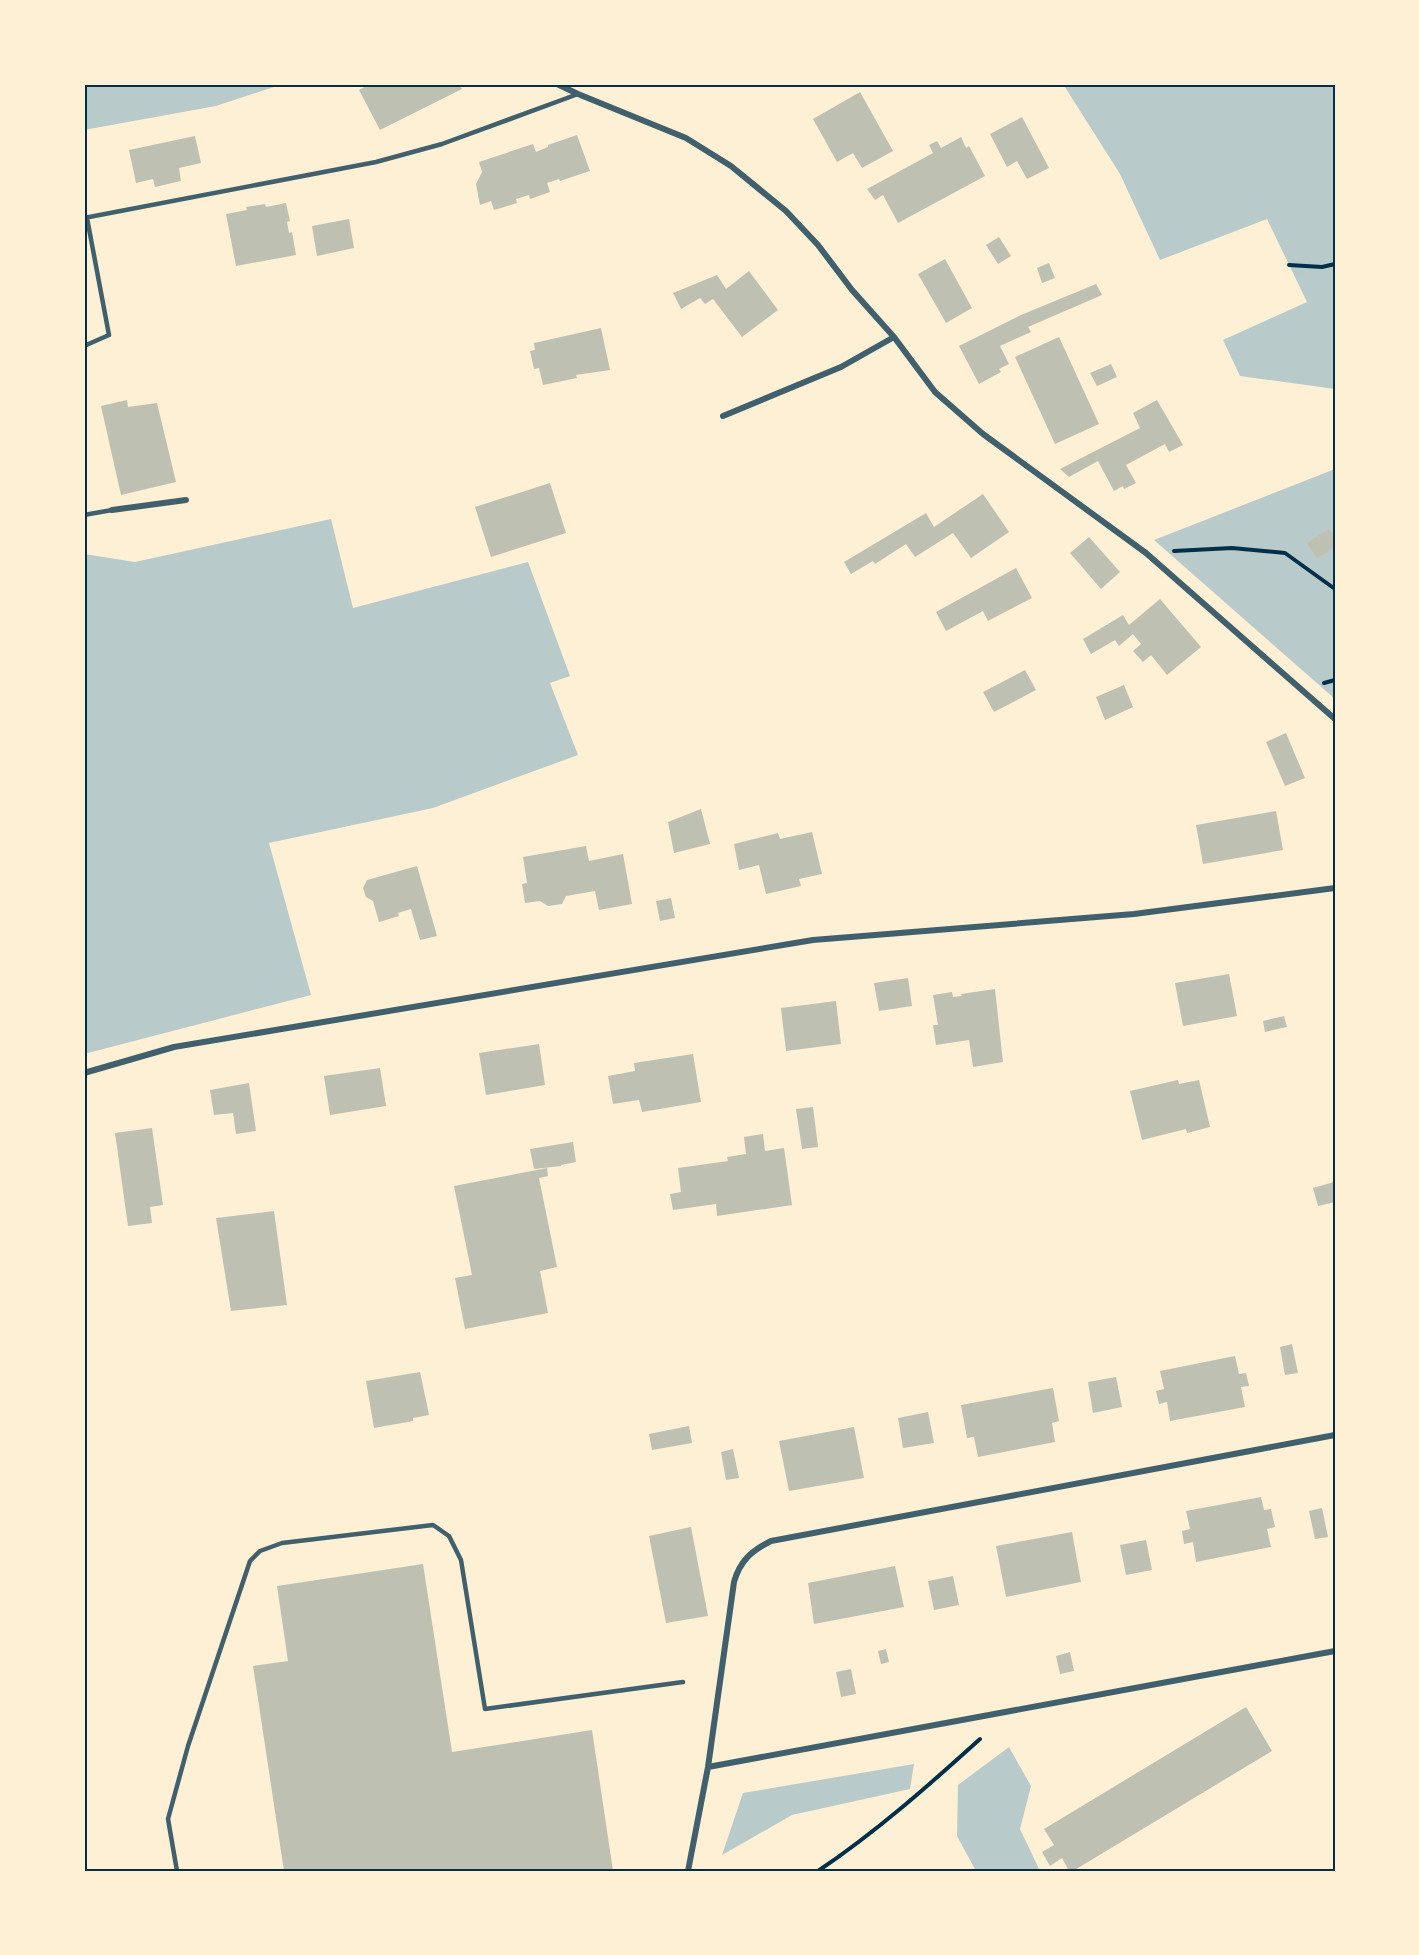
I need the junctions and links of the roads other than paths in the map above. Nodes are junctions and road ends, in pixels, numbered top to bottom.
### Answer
1 (557, 84) edge
2 (578, 94) junction
3 (86, 218) edge
4 (894, 338) junction
5 (84, 346) edge
6 (723, 416) dead end
7 (186, 500) dead end
8 (112, 510) joint
9 (84, 515) edge
10 (1335, 719) edge
11 (1335, 888) edge
12 (84, 1073) edge
13 (1335, 1435) edge
14 (1335, 1651) edge
15 (683, 1682) dead end
16 (708, 1767) junction
17 (177, 1871) edge
18 (688, 1871) edge

1 - 2 street
2 - 3 lane
2 - 4 street
3 - 5 lane
4 - 6 street
4 - 10 street
7 - 8 street
8 - 9 lane
11 - 12 street
13 - 16 street
14 - 16 street
15 - 17 lane
16 - 18 street

